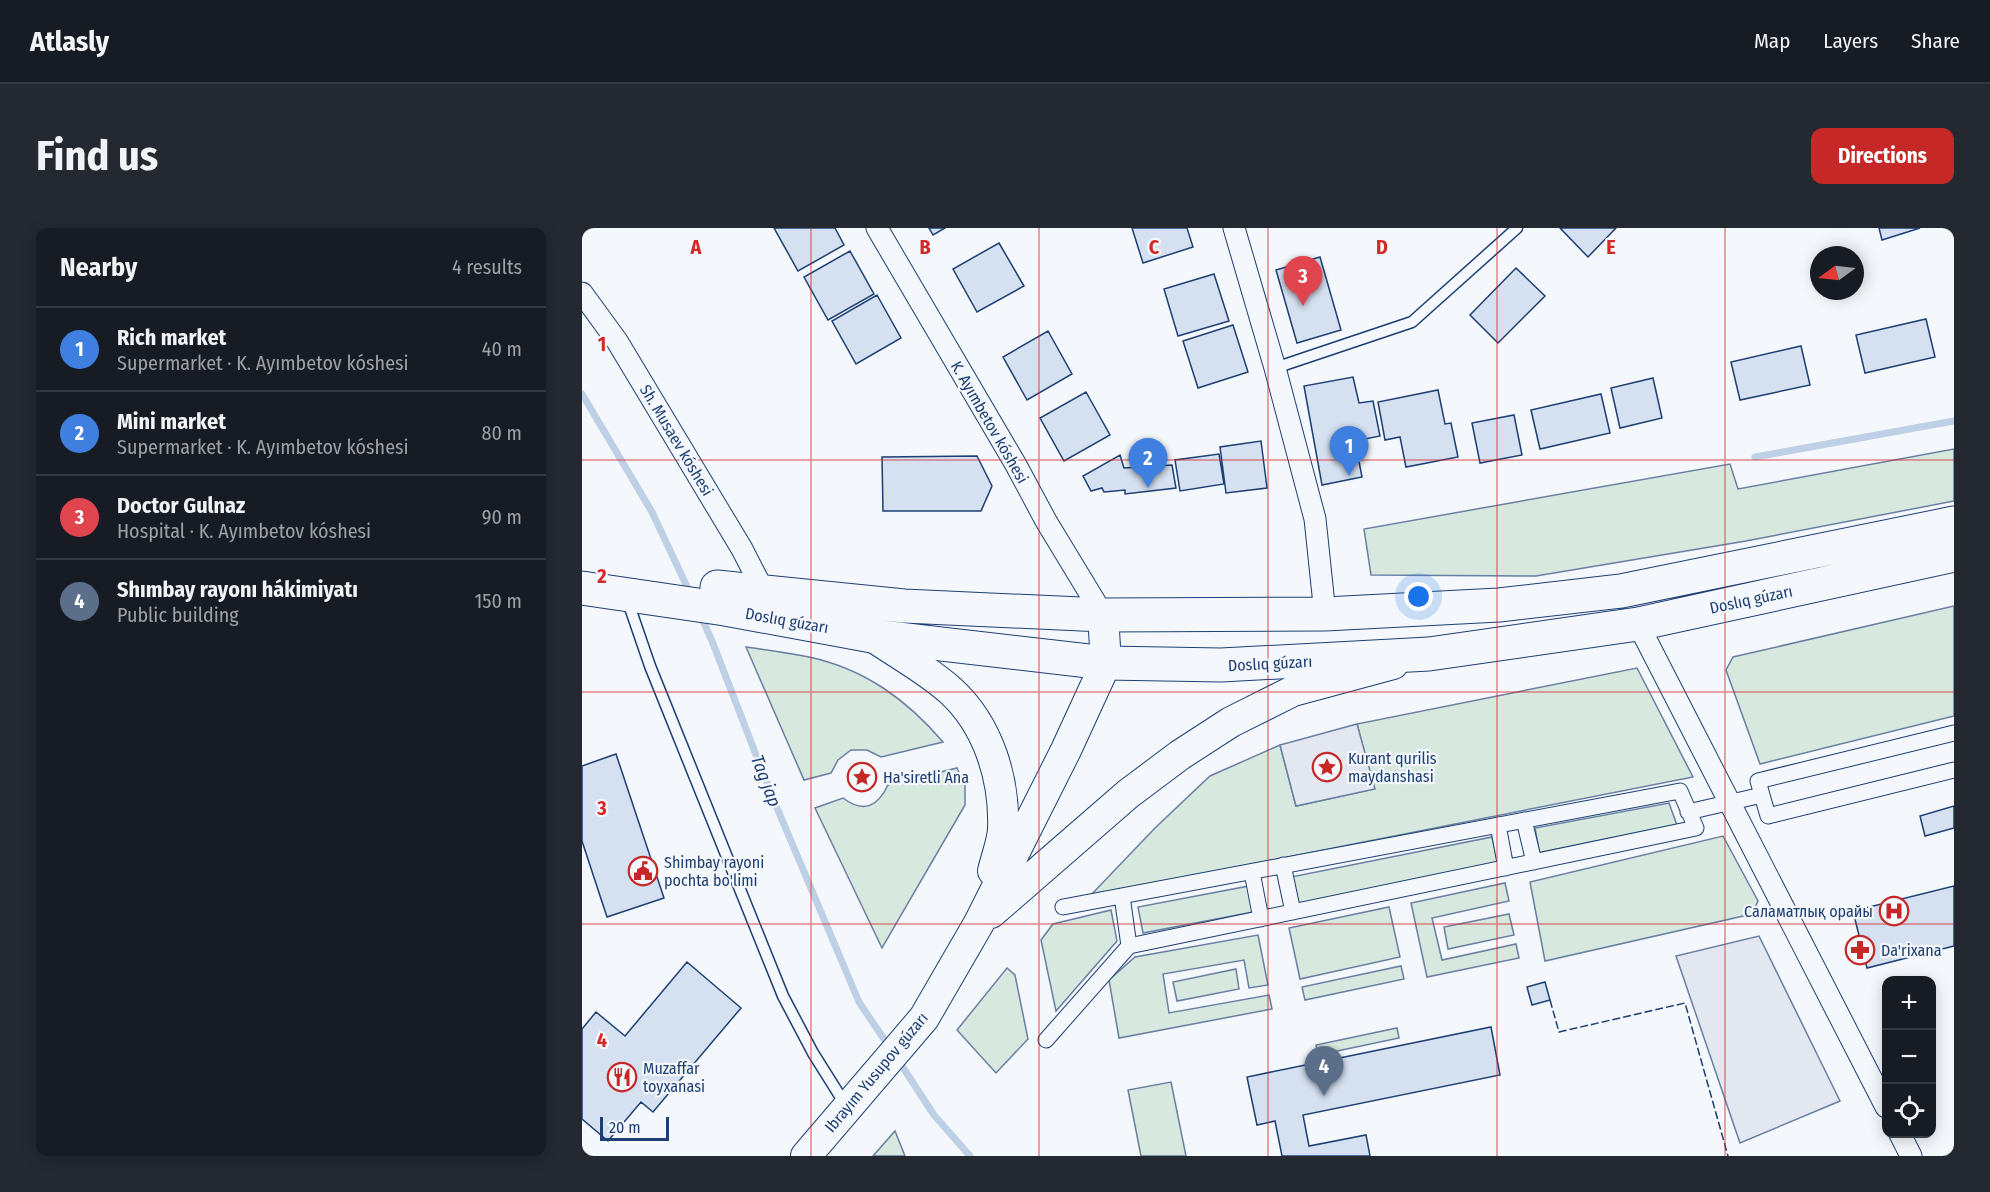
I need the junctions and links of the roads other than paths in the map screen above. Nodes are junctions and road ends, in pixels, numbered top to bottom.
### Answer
1 (877, 228) edge
2 (1234, 228) edge
3 (1517, 228) edge
4 (582, 293) edge
5 (1275, 368) junction
6 (1954, 524) edge
7 (1954, 555) edge
8 (582, 569) edge
9 (582, 588) edge
10 (661, 590) junction
11 (764, 592) junction
12 (626, 594) junction
13 (721, 598) junction
14 (1325, 614) junction
15 (1103, 615) junction
16 (1638, 624) junction
17 (872, 636) junction
18 (1429, 654) junction
19 (1106, 663) junction
20 (1954, 733) edge
21 (1954, 770) edge
22 (1762, 795) junction
23 (1731, 802) junction
24 (1688, 812) junction
25 (1524, 820) junction
26 (1497, 825) junction
27 (1534, 862) junction
28 (1283, 866) junction
29 (1506, 868) junction
30 (1252, 872) junction
31 (1122, 896) junction
32 (1063, 907) dead end
33 (1293, 912) junction
34 (1261, 919) junction
35 (979, 923) junction
36 (1129, 946) junction
37 (1046, 1040) dead end
38 (1882, 1097) edge
39 (847, 1107) junction
40 (1902, 1138) edge
41 (806, 1156) edge
42 (1911, 1156) edge

1 - 15 street, K. Ayımbetov kóshesi
2 - 5 street
3 - 5 lane
4 - 11 street, Sh. Musaev kóshesi
5 - 14 street
6 - 14 main road, Doslıq gúzarı
7 - 16 main road, Doslıq gúzarı
8 - 10 main road, Doslıq gúzarı
9 - 12 main road, Doslıq gúzarı
10 - 12 main road, Doslıq gúzarı
10 - 13 main road, Doslıq gúzarı
11 - 13 main road, Doslıq gúzarı
11 - 15 main road, Doslıq gúzarı
12 - 39 lane
13 - 17 main road, Doslıq gúzarı
14 - 15 main road, Doslıq gúzarı
15 - 19 main road
16 - 18 main road, Doslıq gúzarı
16 - 23 street
17 - 19 main road, Doslıq gúzarı
17 - 35 main road
18 - 19 main road, Doslıq gúzarı
18 - 35 main road
19 - 35 main road
20 - 22 street
21 - 22 street
22 - 23 street
23 - 24 street
23 - 38 street
24 - 25 street
24 - 27 street
25 - 26 street
25 - 27 street
26 - 28 street
26 - 29 street
27 - 29 street
28 - 30 street
28 - 33 street
29 - 33 street
30 - 31 street
30 - 34 street
31 - 32 street
31 - 36 street
33 - 34 street
34 - 36 street
35 - 39 main road, Ibrayım Yusupov gúzarı
36 - 37 street
39 - 41 main road, Ibrayım Yusupov gúzarı
40 - 42 street

